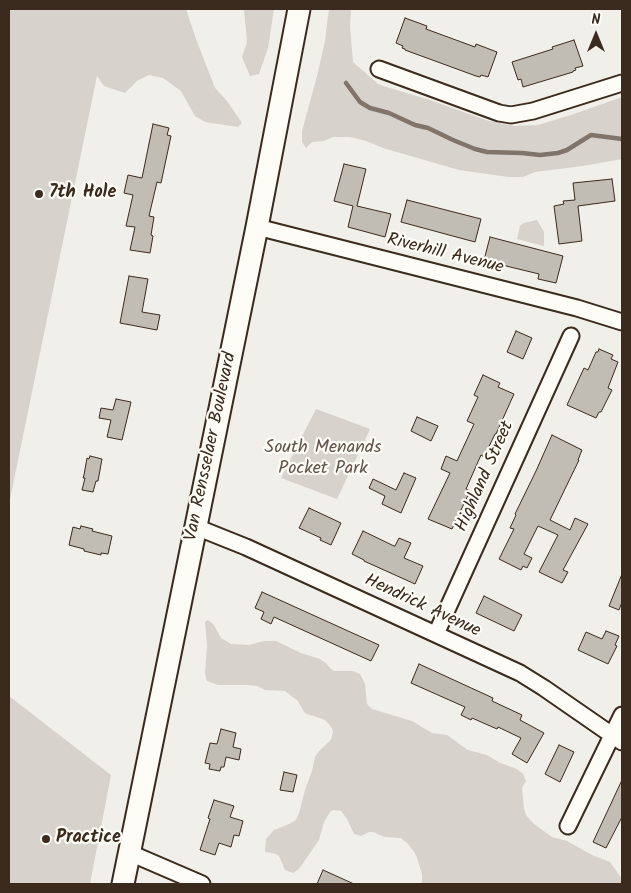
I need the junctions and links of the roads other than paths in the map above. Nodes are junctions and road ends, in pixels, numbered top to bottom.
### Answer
1 (300, 9) edge
2 (379, 69) dead end
3 (622, 83) edge
4 (257, 227) junction
5 (622, 322) edge
6 (571, 336) dead end
7 (196, 527) junction
8 (436, 634) junction
9 (622, 715) edge
10 (618, 739) edge
11 (568, 826) dead end
12 (130, 853) junction
13 (123, 884) edge
14 (202, 884) edge

1 - 4 main road, Van Rensselaer Boulevard
2 - 3 street
4 - 5 street, Riverhill Avenue
4 - 7 main road, Van Rensselaer Boulevard
6 - 8 street, Highland Street
7 - 8 street, Hendrick Avenue
7 - 12 main road, Van Rensselaer Boulevard
8 - 10 street, Hendrick Avenue
9 - 10 street
10 - 11 street
12 - 13 main road, Van Rensselaer Boulevard
12 - 14 street

